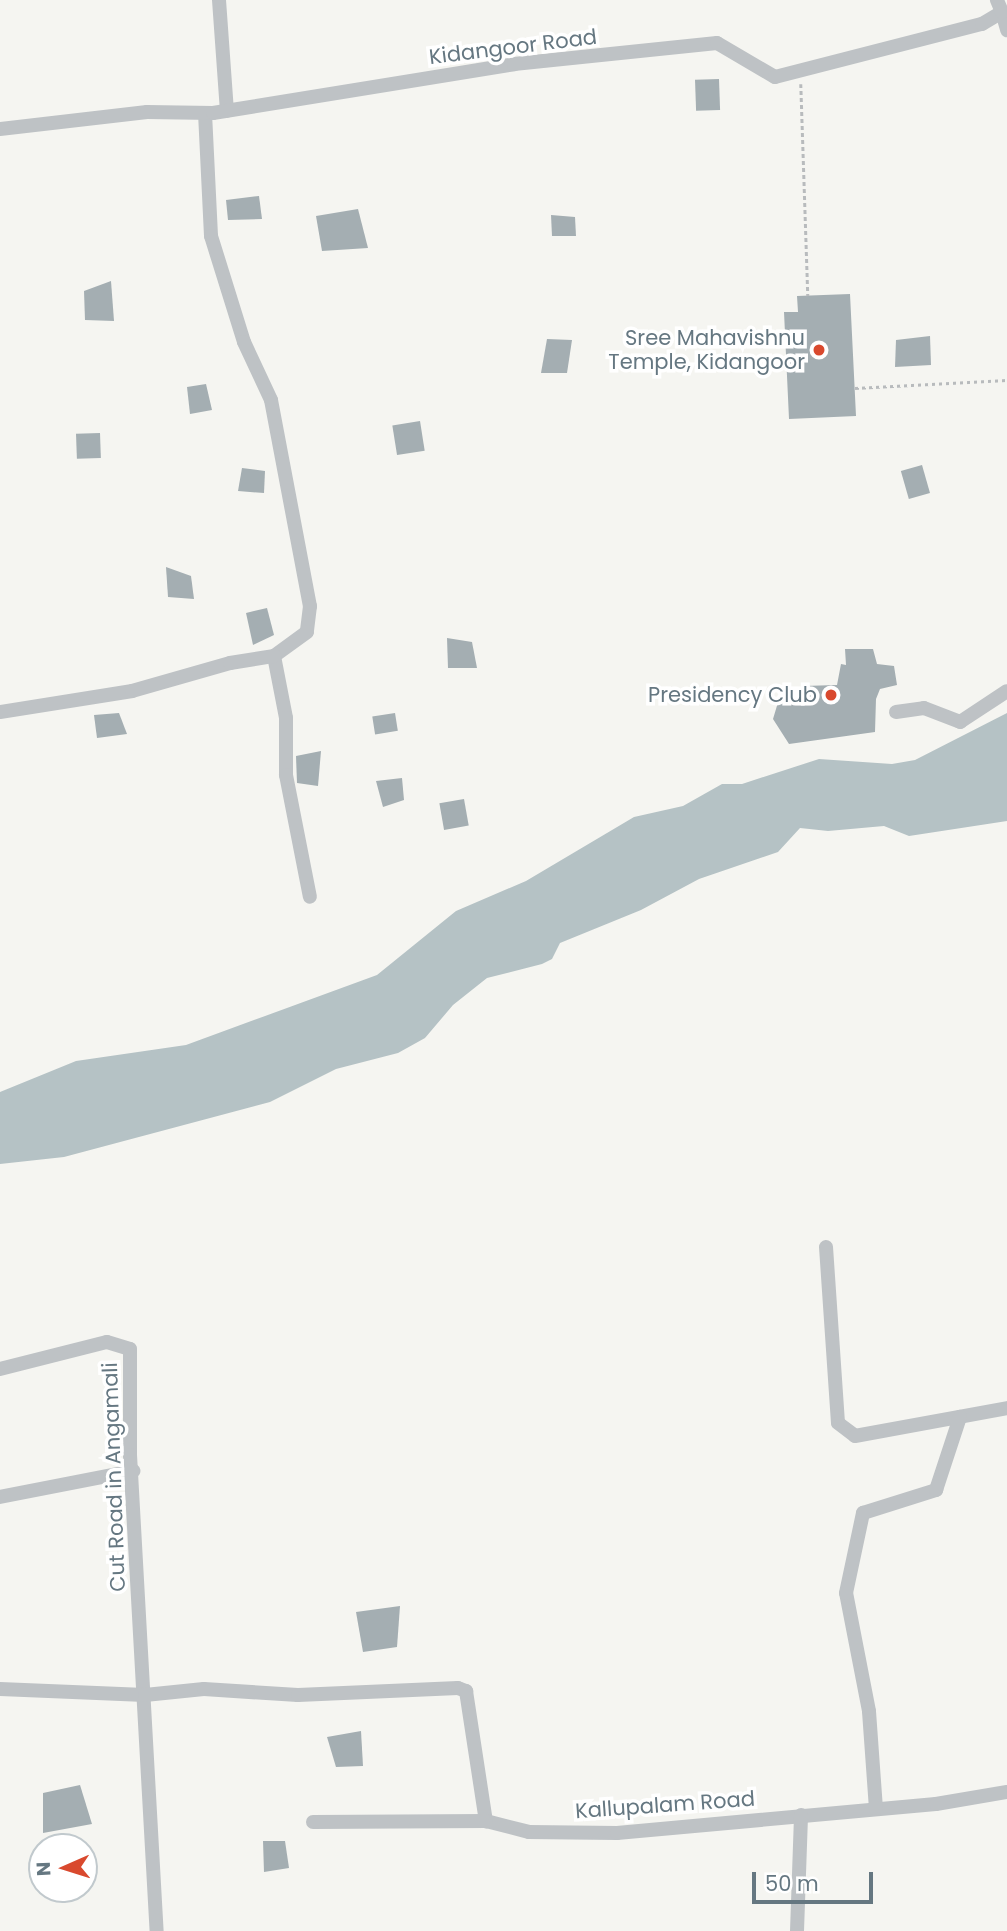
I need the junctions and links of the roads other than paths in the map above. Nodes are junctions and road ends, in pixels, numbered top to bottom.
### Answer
1 (219, 0) edge
2 (1000, 6) edge
3 (1007, 30) edge
4 (227, 111) junction
5 (205, 113) junction
6 (0, 129) edge
7 (274, 656) junction
8 (1007, 691) edge
9 (0, 712) edge
10 (895, 712) dead end
11 (310, 897) dead end
12 (826, 1247) dead end
13 (0, 1368) edge
14 (1007, 1408) edge
15 (960, 1417) junction
16 (133, 1471) junction
17 (0, 1497) edge
18 (0, 1689) edge
19 (145, 1695) junction
20 (1007, 1792) edge
21 (876, 1809) junction
22 (801, 1815) junction
23 (486, 1821) junction
24 (313, 1822) dead end
25 (157, 1931) edge
26 (797, 1931) edge

1 - 4 street
2 - 3 street
2 - 4 street, Kidangoor Road
4 - 5 street, Kidangoor Road
5 - 6 street, Kidangoor Road
5 - 7 street
7 - 9 street
7 - 11 street
8 - 10 street
12 - 15 street
13 - 16 street, Cut Road in Angamali
14 - 15 street
15 - 21 street
16 - 17 street
16 - 19 street, Cut Road in Angamali
18 - 19 street
19 - 23 street
19 - 25 street, Cut Road in Angamali
20 - 21 street, Kallupalam Road
21 - 22 street, Kallupalam Road
22 - 23 street, Kallupalam Road
22 - 26 street
23 - 24 street, Kallupalam Road

